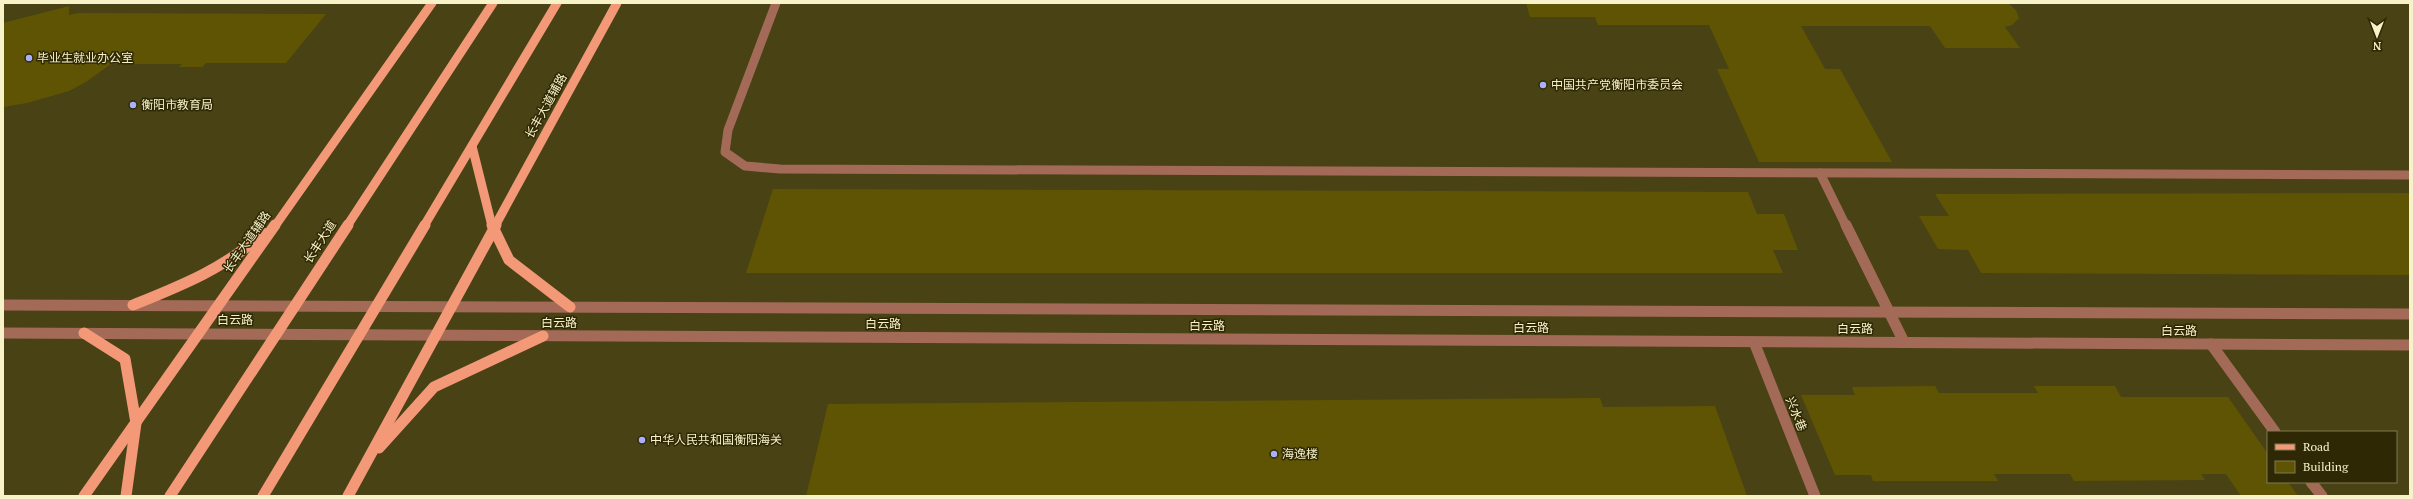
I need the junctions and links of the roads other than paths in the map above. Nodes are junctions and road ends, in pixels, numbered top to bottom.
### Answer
1 (432, 3) edge
2 (493, 3) edge
3 (557, 3) edge
4 (617, 3) edge
5 (776, 3) edge
6 (472, 146) junction
7 (1820, 173) junction
8 (2410, 175) edge
9 (292, 200) junction
10 (493, 230) junction
11 (3, 305) edge
12 (134, 306) junction
13 (218, 306) junction
14 (294, 307) junction
15 (376, 307) junction
16 (451, 307) junction
17 (570, 307) junction
18 (1888, 312) junction
19 (2410, 314) edge
20 (3, 333) edge
21 (84, 333) junction
22 (199, 333) junction
23 (277, 333) junction
24 (360, 334) junction
25 (436, 335) junction
26 (543, 336) junction
27 (1754, 342) junction
28 (1904, 342) junction
29 (2211, 344) junction
30 (2410, 345) edge
31 (136, 423) junction
32 (2274, 431) edge
33 (367, 462) junction
34 (2313, 483) edge
35 (84, 496) edge
36 (126, 496) edge
37 (170, 496) edge
38 (263, 496) edge
39 (348, 496) edge
40 (1815, 496) edge
41 (2322, 496) edge

1 - 9 main road, 长丰大道辅路
2 - 14 main road, 长丰大道
3 - 6 main road
4 - 10 main road, 长丰大道辅路
5 - 7 street
6 - 10 main road
6 - 15 main road
7 - 8 street
7 - 18 street
9 - 12 main road
9 - 13 main road, 长丰大道辅路
10 - 16 main road, 长丰大道辅路
10 - 17 main road
11 - 12 street, 白云路
12 - 13 street, 白云路
13 - 14 street, 白云路
13 - 22 main road, 长丰大道辅路
14 - 15 street, 白云路
14 - 23 main road, 长丰大道
15 - 16 street, 白云路
15 - 24 main road
16 - 17 street, 白云路
16 - 25 main road, 长丰大道辅路
17 - 18 street, 白云路
18 - 19 street, 白云路
18 - 28 street
20 - 21 street, 白云路
21 - 22 street, 白云路
21 - 31 main road
22 - 23 street, 白云路
22 - 31 main road, 长丰大道辅路
23 - 24 street, 白云路
23 - 37 main road, 长丰大道
24 - 25 street, 白云路
24 - 38 main road
25 - 26 street, 白云路
25 - 33 main road, 长丰大道辅路
26 - 27 street, 白云路
26 - 33 main road
27 - 28 street, 白云路
27 - 40 street, 兴水巷
28 - 29 street, 白云路
29 - 30 street, 白云路
29 - 32 street
31 - 35 main road, 长丰大道辅路
31 - 36 main road
33 - 39 main road, 长丰大道辅路
34 - 41 street

